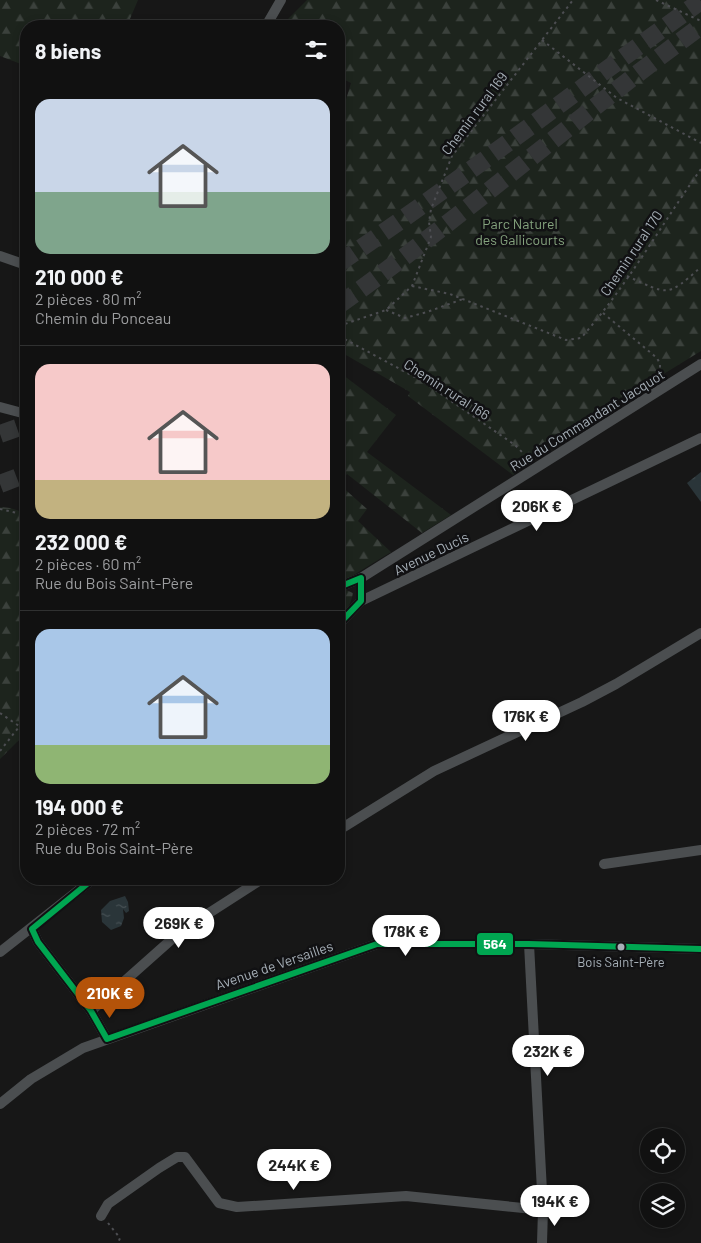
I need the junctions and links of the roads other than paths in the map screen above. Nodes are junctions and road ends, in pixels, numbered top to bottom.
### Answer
1 (281, 0) edge
2 (269, 20) edge
3 (0, 256) edge
4 (20, 263) edge
5 (701, 364) edge
6 (0, 407) edge
7 (20, 412) edge
8 (701, 438) edge
9 (361, 578) junction
10 (345, 585) edge
11 (361, 601) junction
12 (345, 618) edge
13 (701, 633) edge
14 (345, 826) edge
15 (701, 850) edge
16 (604, 864) dead end
17 (86, 885) edge
18 (253, 885) edge
19 (32, 929) junction
20 (529, 944) junction
21 (701, 949) edge
22 (0, 952) edge
23 (91, 1012) junction
24 (107, 1039) junction
25 (0, 1104) edge
26 (543, 1210) junction
27 (101, 1216) road end
28 (542, 1243) edge

1 - 2 street
3 - 4 street
5 - 9 street, Rue du Commandant Jacquot
6 - 7 street
8 - 11 street, Avenue Ducis
9 - 10 street, Rue du Commandant Jacquot
9 - 11 street
11 - 12 street
13 - 14 street
15 - 16 street
17 - 19 street
18 - 23 street
19 - 22 street
19 - 23 street
20 - 21 street, Avenue de Versailles
20 - 24 street, Avenue de Versailles
20 - 26 street
23 - 24 street
24 - 25 street, Avenue de Versailles
26 - 27 street
26 - 28 street

